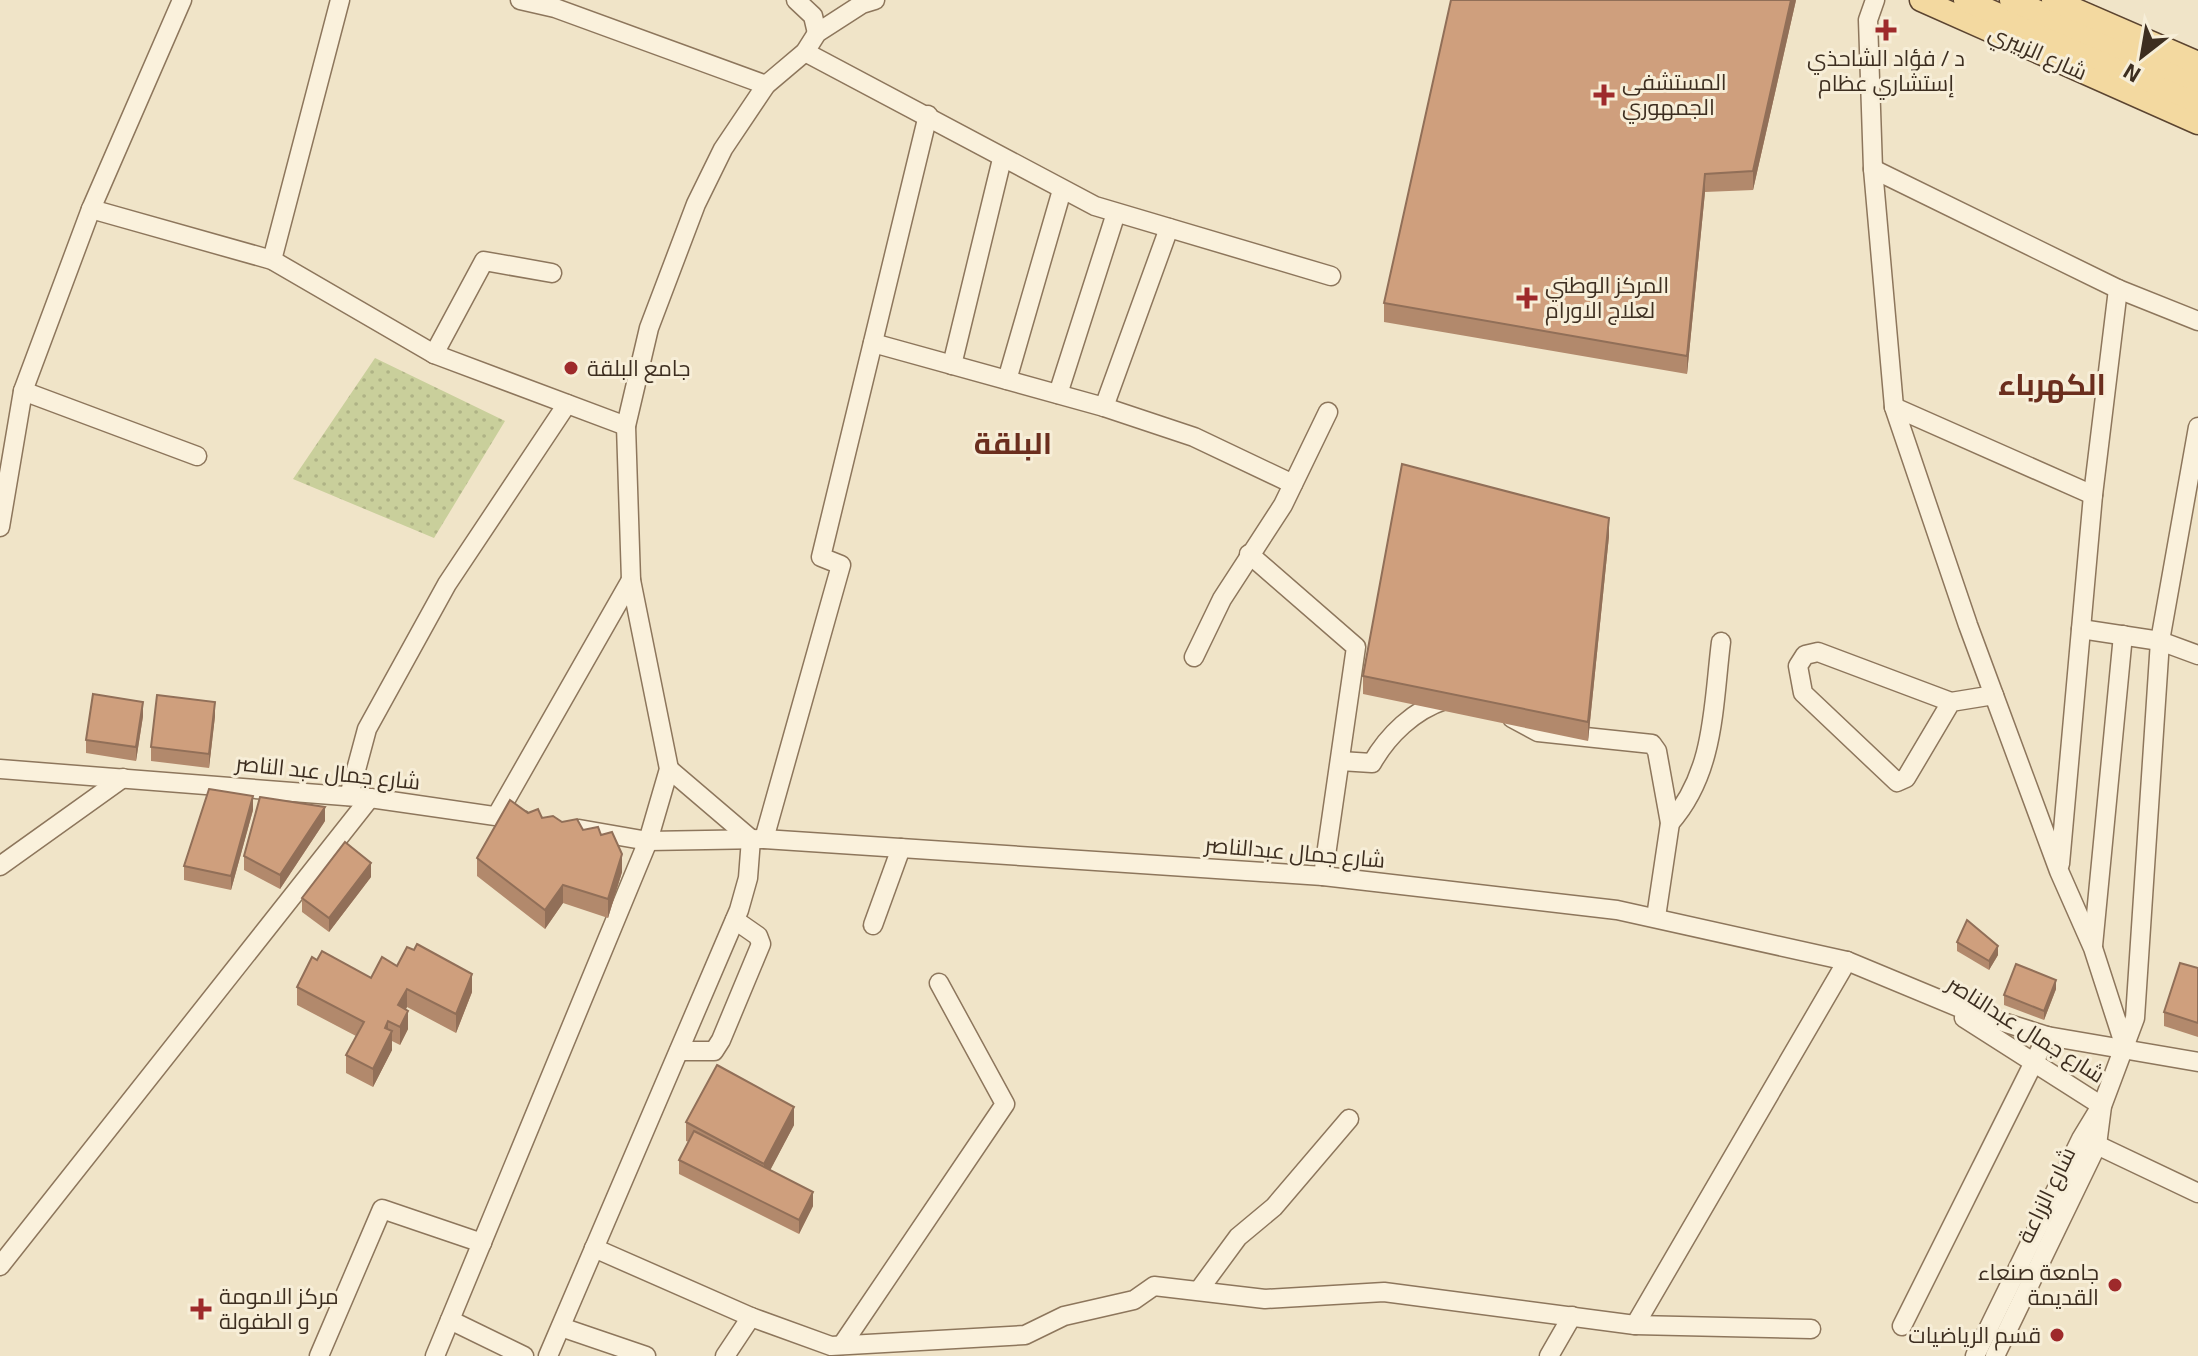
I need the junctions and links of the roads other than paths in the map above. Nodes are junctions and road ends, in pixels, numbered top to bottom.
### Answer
1 (182, 0) edge
2 (340, 0) edge
3 (520, 0) edge
4 (796, 0) edge
5 (875, 0) edge
6 (1875, 0) edge
7 (1921, 0) edge
8 (1965, 0) edge
9 (2011, 0) edge
10 (2053, 0) edge
11 (553, 4) edge
12 (817, 33) junction
13 (805, 52) junction
14 (2198, 63) edge
15 (2198, 81) edge
16 (766, 85) junction
17 (2198, 102) edge
18 (928, 115) junction
19 (2198, 123) edge
20 (1002, 159) junction
21 (1873, 169) junction
22 (1062, 190) junction
23 (91, 209) junction
24 (1116, 213) junction
25 (1169, 228) junction
26 (272, 260) junction
27 (552, 273) dead end
28 (1331, 276) dead end
29 (2118, 289) junction
30 (2198, 321) edge
31 (873, 343) junction
32 (434, 354) junction
33 (952, 365) junction
34 (1007, 380) junction
35 (23, 391) junction
36 (1058, 394) junction
37 (567, 404) junction
38 (1104, 407) junction
39 (1894, 407) junction
40 (1328, 412) dead end
41 (626, 426) junction
42 (2198, 427) edge
43 (197, 456) dead end
44 (1293, 484) junction
45 (2093, 495) junction
46 (0, 527) edge
47 (1249, 554) junction
48 (631, 580) junction
49 (2081, 629) junction
50 (2123, 635) junction
51 (2160, 641) junction
52 (1721, 642) dead end
53 (2198, 655) edge
54 (1194, 657) dead end
55 (1463, 694) edge
56 (1994, 695) junction
57 (1494, 701) edge
58 (1951, 702) junction
59 (1340, 761) junction
60 (0, 769) edge
61 (669, 769) junction
62 (123, 778) junction
63 (349, 796) junction
64 (370, 798) junction
65 (497, 815) junction
66 (1670, 823) junction
67 (758, 839) junction
68 (648, 841) junction
69 (901, 848) junction
70 (0, 866) edge
71 (2059, 871) junction
72 (1323, 876) junction
73 (1656, 917) junction
74 (735, 920) junction
75 (873, 925) dead end
76 (2093, 948) junction
77 (1847, 961) junction
78 (939, 983) dead end
79 (1925, 993) junction
80 (2047, 1036) junction
81 (2126, 1050) junction
82 (679, 1051) junction
83 (2198, 1062) edge
84 (2036, 1064) junction
85 (2102, 1106) junction
86 (1349, 1119) dead end
87 (2097, 1145) junction
88 (2198, 1193) edge
89 (482, 1243) junction
90 (594, 1248) junction
91 (0, 1266) edge
92 (1199, 1290) junction
93 (1572, 1316) junction
94 (751, 1317) junction
95 (450, 1320) junction
96 (1635, 1325) junction
97 (1902, 1326) dead end
98 (561, 1327) junction
99 (1811, 1329) dead end
100 (842, 1345) junction
101 (319, 1356) edge
102 (435, 1356) edge
103 (524, 1356) edge
104 (548, 1356) edge
105 (646, 1356) edge
106 (725, 1356) edge
107 (1549, 1356) edge
108 (1975, 1356) edge
109 (1995, 1356) edge

1 - 23 street
2 - 26 street
3 - 11 street
4 - 12 street
5 - 12 street
6 - 21 street
7 - 19 main road, شارع الزبيري
8 - 17 main road, شارع الزبيري
9 - 15 main road, شارع الزبيري
10 - 14 main road
11 - 16 street
12 - 13 street
13 - 16 street
13 - 18 street
16 - 41 street
18 - 20 street
18 - 31 street
20 - 22 street
20 - 33 street
21 - 29 street
21 - 39 street
22 - 24 street
22 - 34 street
23 - 26 street
23 - 35 street
24 - 25 street
24 - 36 street
25 - 28 street
25 - 38 street
26 - 32 street
27 - 32 street
29 - 30 street
29 - 45 street
31 - 33 street
31 - 67 street
32 - 37 street
33 - 34 street
34 - 36 street
35 - 43 street
35 - 46 street
36 - 38 street
37 - 41 street
37 - 63 street
38 - 44 street
39 - 45 street
39 - 56 street
40 - 44 street
41 - 48 street
42 - 51 street, شارع الزراعة
44 - 47 street
45 - 49 street
47 - 54 street
47 - 59 street
48 - 61 street
48 - 65 street
49 - 50 street
49 - 71 street
50 - 51 street
50 - 76 street
51 - 53 street
51 - 81 street, شارع الزراعة
52 - 66 street
55 - 59 street
56 - 58 street
56 - 71 street
57 - 66 street
58 - 58 street
59 - 72 street
60 - 62 street, شارع جمال عبد الناصر
61 - 67 street
61 - 68 street
62 - 63 street, شارع جمال عبد الناصر
62 - 70 street
63 - 64 street, شارع جمال عبد الناصر
64 - 65 street, شارع جمال عبد الناصر
64 - 91 street
65 - 68 street, شارع جمال عبد الناصر
66 - 73 street
67 - 68 street, شارع جمال عبدالناصر
67 - 69 street, شارع جمال عبدالناصر
67 - 74 street
68 - 89 street
69 - 72 street, شارع جمال عبدالناصر
69 - 75 street
71 - 76 street
72 - 73 street, شارع جمال عبدالناصر
73 - 77 street, شارع جمال عبدالناصر
74 - 82 street
74 - 82 street
76 - 81 street
77 - 79 street, شارع جمال عبدالناصر
77 - 96 street
78 - 100 street
79 - 80 street, شارع جمال عبدالناصر
79 - 84 street, شارع جمال عبدالناصر
80 - 81 street, شارع جمال عبدالناصر
80 - 84 street
81 - 83 street, شارع جمال عبدالناصر
81 - 85 street, شارع الزراعة
82 - 90 street
84 - 85 street, شارع جمال عبدالناصر
84 - 97 street
85 - 87 street, شارع الزراعة
85 - 108 street
86 - 92 street
87 - 88 street
87 - 109 street, شارع الزراعة
89 - 95 street
89 - 101 street
90 - 94 street
90 - 98 street
92 - 93 street
92 - 100 street
93 - 96 street
93 - 107 street
94 - 100 street
94 - 106 street
95 - 102 street
95 - 103 street
96 - 99 street
98 - 104 street
98 - 105 street

